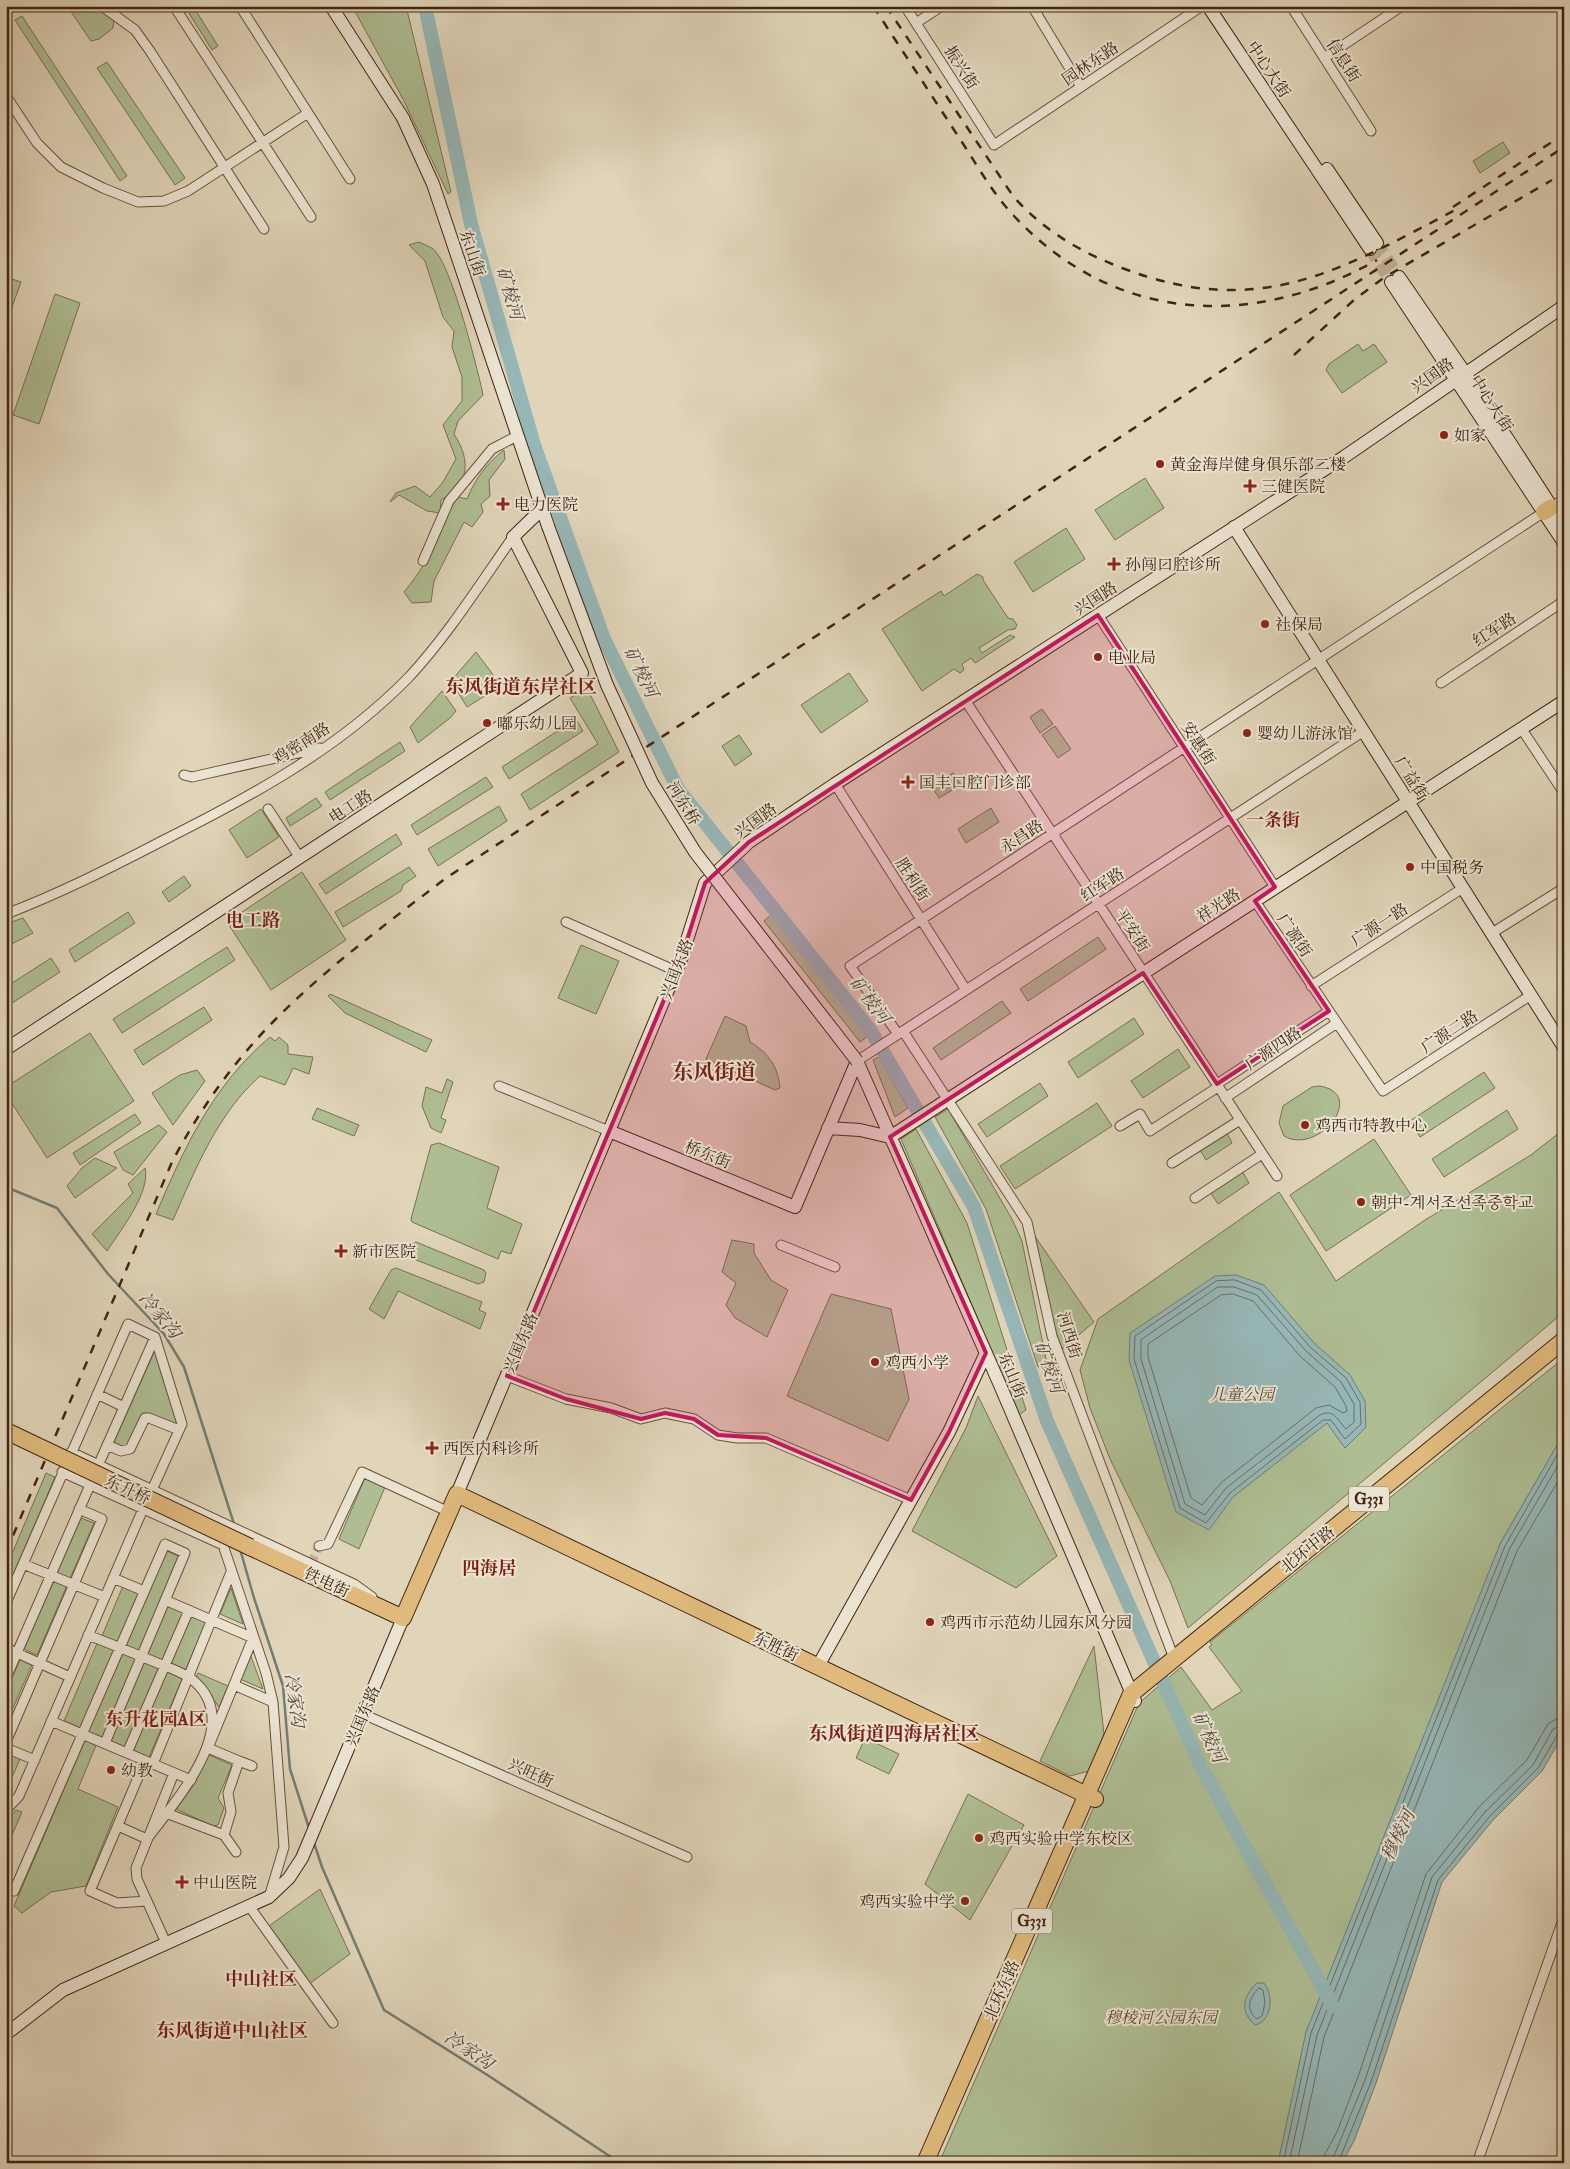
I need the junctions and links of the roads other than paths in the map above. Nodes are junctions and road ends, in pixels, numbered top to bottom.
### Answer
1 (102, 6) edge
2 (174, 6) edge
3 (240, 6) edge
4 (331, 6) edge
5 (905, 6) edge
6 (942, 6) edge
7 (1032, 6) edge
8 (1202, 6) edge
9 (1208, 6) edge
10 (1216, 6) edge
11 (1291, 6) edge
12 (1402, 6) edge
13 (916, 23) junction
14 (1324, 58) junction
15 (1081, 87) junction
16 (6, 96) edge
17 (308, 113) junction
18 (1371, 131) dead end
19 (263, 142) junction
20 (994, 145) joint
21 (225, 167) junction
22 (350, 180) dead end
23 (311, 217) dead end
24 (264, 229) dead end
25 (1395, 279) tunnel mouth
26 (1564, 306) edge
27 (1461, 375) junction
28 (517, 436) junction
29 (542, 509) junction
30 (1548, 509) edge
31 (548, 526) joint
32 (1564, 526) edge
33 (1234, 527) junction
34 (513, 537) junction
35 (1564, 543) edge
36 (423, 561) dead end
37 (1564, 601) edge
38 (1098, 615) junction
39 (1319, 660) junction
40 (1441, 683) dead end
41 (965, 700) junction
42 (1564, 701) edge
43 (1521, 728) junction
44 (1364, 731) junction
45 (330, 746) junction
46 (1185, 748) junction
47 (184, 775) dead end
48 (835, 784) junction
49 (1564, 793) edge
50 (1408, 801) junction
51 (268, 809) dead end
52 (1230, 818) junction
53 (1052, 834) junction
54 (300, 858) junction
55 (720, 869) joint
56 (1276, 887) junction
57 (1463, 888) junction
58 (1564, 888) edge
59 (1255, 901) junction
60 (1098, 904) junction
61 (6, 914) edge
62 (921, 919) junction
63 (566, 922) dead end
64 (1492, 933) junction
65 (676, 971) junction
66 (1144, 973) junction
67 (1311, 986) junction
68 (966, 990) junction
69 (1531, 995) junction
70 (1329, 1011) junction
71 (1336, 1023) junction
72 (901, 1032) junction
73 (1563, 1046) edge
74 (6, 1049) edge
75 (859, 1059) junction
76 (499, 1086) dead end
77 (1218, 1086) junction
78 (1383, 1092) joint
79 (1226, 1098) junction
80 (948, 1099) junction
81 (1240, 1120) junction
82 (1120, 1126) dead end
83 (828, 1128) junction
84 (609, 1131) junction
85 (890, 1137) junction
86 (1262, 1154) junction
87 (1172, 1164) dead end
88 (1277, 1176) dead end
89 (1195, 1198) dead end
90 (780, 1245) dead end
91 (835, 1267) dead end
92 (155, 1338) junction
93 (1564, 1340) edge
94 (1564, 1349) edge
95 (986, 1353) junction
96 (506, 1376) junction
97 (97, 1394) junction
98 (124, 1407) junction
99 (179, 1430) junction
100 (6, 1431) edge
101 (107, 1445) junction
102 (71, 1452) junction
103 (101, 1459) dead end
104 (62, 1472) junction
105 (90, 1484) junction
106 (152, 1490) junction
107 (457, 1494) junction
108 (911, 1500) junction
109 (189, 1508) junction
110 (80, 1509) junction
111 (143, 1509) junction
112 (449, 1512) junction
113 (180, 1527) junction
114 (319, 1546) tunnel mouth
115 (250, 1547) joint
116 (23, 1564) junction
117 (232, 1572) junction
118 (51, 1575) junction
119 (113, 1578) junction
120 (74, 1585) junction
121 (144, 1591) junction
122 (105, 1598) junction
123 (165, 1600) junction
124 (6, 1603) edge
125 (188, 1610) junction
126 (403, 1618) junction
127 (212, 1620) junction
128 (88, 1635) junction
129 (253, 1638) junction
130 (6, 1648) edge
131 (120, 1648) junction
132 (17, 1653) junction
133 (141, 1656) junction
134 (1176, 1662) junction
135 (40, 1663) junction
136 (164, 1666) junction
137 (818, 1666) junction
138 (70, 1677) junction
139 (189, 1677) junction
140 (6, 1678) edge
141 (234, 1685) junction
142 (1139, 1693) junction
143 (273, 1702) junction
144 (363, 1714) junction
145 (52, 1720) junction
146 (82, 1734) junction
147 (6, 1742) edge
148 (105, 1743) junction
149 (6, 1748) edge
150 (208, 1748) junction
151 (127, 1753) junction
152 (34, 1760) junction
153 (239, 1761) junction
154 (149, 1762) junction
155 (252, 1766) dead end
156 (174, 1773) junction
157 (191, 1780) junction
158 (1091, 1796) junction
159 (6, 1810) edge
160 (166, 1813) junction
161 (118, 1826) junction
162 (224, 1835) junction
163 (147, 1839) junction
164 (236, 1852) dead end
165 (687, 1857) dead end
166 (6, 1888) edge
167 (269, 1897) junction
168 (147, 1901) junction
169 (250, 1906) junction
170 (1564, 1917) edge
171 (166, 1943) junction
172 (333, 2023) dead end
173 (6, 2034) edge
174 (925, 2163) edge
175 (936, 2163) edge
176 (1478, 2163) edge

1 - 21 street
2 - 19 street
3 - 17 street
4 - 28 main road, 东山街
5 - 13 street, 振兴街
6 - 13 street
7 - 15 street
8 - 15 street, 园林东路
9 - 10 main road, 中心大街
11 - 14 street, 信息街
12 - 14 street
13 - 20 street, 振兴街
14 - 18 street, 信息街
15 - 20 street, 园林东路
16 - 21 street
17 - 19 street
17 - 22 street
19 - 21 street
19 - 23 street
21 - 24 street
25 - 27 main road, 中心大街
26 - 27 main road, 兴国路
27 - 30 main road, 中心大街
27 - 33 main road, 兴国路
28 - 29 main road, 东山街
28 - 36 street
29 - 31 main road, 东山街
29 - 34 main road, 鸡密南路
30 - 32 main road, 中心大街
30 - 35 main road, 中心大街
30 - 39 street, 永昌路
31 - 75 main road, 河东桥, bridge
33 - 38 main road, 兴国路
33 - 39 main road, 广益街
34 - 45 street, 鸡密南路
34 - 54 main road, 电工路
37 - 40 street, 红军路
38 - 41 main road, 兴国路
38 - 46 street, 安惠街
39 - 44 main road, 广益街
39 - 46 street, 永昌路
41 - 48 main road, 兴国路
41 - 53 street, 平安街
42 - 43 main road, 祥光路
43 - 49 street
43 - 50 main road, 祥光路
44 - 50 main road, 广益街
44 - 52 street, 红军路
45 - 47 street
45 - 61 street, 鸡密南路
46 - 52 street, 安惠街
46 - 53 street, 永昌路
48 - 55 main road, 兴国路
48 - 62 street, 胜利街
50 - 56 main road, 祥光路
50 - 57 main road, 广益街
51 - 54 street
52 - 56 street, 安惠街
52 - 60 street, 红军路
53 - 60 street, 平安街
53 - 62 street, 永昌路
54 - 74 main road, 电工路
55 - 65 main road, 兴国东路
56 - 59 main road, 祥光路
57 - 64 main road, 广益街
57 - 67 street, 广源一路
58 - 64 street
59 - 66 main road, 祥光路
59 - 67 street, 广源街
60 - 66 street, 平安街
60 - 68 street, 红军路
62 - 68 street, 胜利街
62 - 72 street, 永昌路
63 - 65 street
64 - 69 main road, 广益街
65 - 84 main road, 兴国东路
66 - 77 street, 平安街
66 - 80 main road, 祥光路
67 - 70 street, 广源街
68 - 72 street, 红军路
69 - 73 main road, 广益街
69 - 78 street, 广源二路
70 - 71 street, 广源街
70 - 77 street, 广源四路
71 - 78 street, 广源街
71 - 79 street, 广源四路
72 - 75 street, 红军路
72 - 80 street, 河西街
75 - 83 main road
75 - 85 main road, 东山街
76 - 84 street
77 - 79 street, 平安街
77 - 82 street, 广源四路
79 - 81 street, 平安街
80 - 85 main road, 祥光路
80 - 134 street, 河西街
81 - 86 street, 平安街
81 - 87 street
83 - 84 main road, 桥东街
83 - 85 main road
84 - 96 main road, 兴国东路
85 - 95 main road, 东山街
86 - 88 street, 平安街
86 - 89 street
90 - 91 street
92 - 97 street
92 - 98 street
92 - 99 street
93 - 134 highway, 北环中路 / G331
94 - 134 highway, 北环中路 / G331
95 - 108 main road
95 - 142 main road, 东山街
96 - 107 main road, 兴国东路
96 - 108 street
97 - 98 street
97 - 102 street
98 - 101 street
99 - 101 street
99 - 106 street
100 - 115 highway, 东升桥, bridge
101 - 103 street
102 - 104 street
102 - 106 street
104 - 105 street
104 - 116 street
105 - 110 street
105 - 111 street
106 - 109 street
107 - 112 highway, 兴国东路
107 - 137 highway, 东胜街
108 - 137 main road
109 - 113 street
109 - 126 street
110 - 118 street
110 - 120 street
111 - 113 street
111 - 119 street
112 - 114 street
112 - 126 highway, 兴国东路
113 - 117 street
115 - 126 highway, 铁电街
116 - 118 street
116 - 124 street
117 - 127 street
117 - 129 street
118 - 120 street
118 - 132 street
119 - 121 street
119 - 122 street
120 - 122 street
120 - 135 street
121 - 123 street
121 - 131 street
122 - 128 street
123 - 125 street
123 - 133 street
125 - 127 street
125 - 136 street
126 - 144 main road, 兴国东路
127 - 129 street
127 - 139 street
128 - 131 street
128 - 138 street
129 - 141 street
129 - 143 street
130 - 132 street
131 - 133 street
131 - 146 street
132 - 135 street
132 - 140 street
133 - 136 street
133 - 148 street
134 - 142 highway, 北环中路 / G331
135 - 138 street
135 - 147 street
136 - 139 street
136 - 151 street
137 - 158 highway, 东胜街
138 - 145 street
139 - 150 street
139 - 154 street
141 - 143 street
141 - 150 street
142 - 158 highway, 北环东路 / G331
143 - 167 street
144 - 165 street, 兴旺街
144 - 167 main road, 兴国东路
145 - 146 street
145 - 152 street
146 - 148 street
146 - 166 street
148 - 151 street
149 - 152 street
150 - 153 street
150 - 157 street
151 - 154 street
152 - 159 street
153 - 155 street
153 - 162 street
154 - 156 street
154 - 161 street
156 - 157 street
156 - 163 street
157 - 160 street
158 - 174 highway, 北环东路 / G331
158 - 175 highway, 北环东路 / G331
160 - 162 street
160 - 163 street
161 - 163 street
161 - 168 street
162 - 164 street
163 - 168 street
167 - 169 main road
168 - 171 street
169 - 171 main road
169 - 172 street
170 - 176 street
171 - 173 main road

